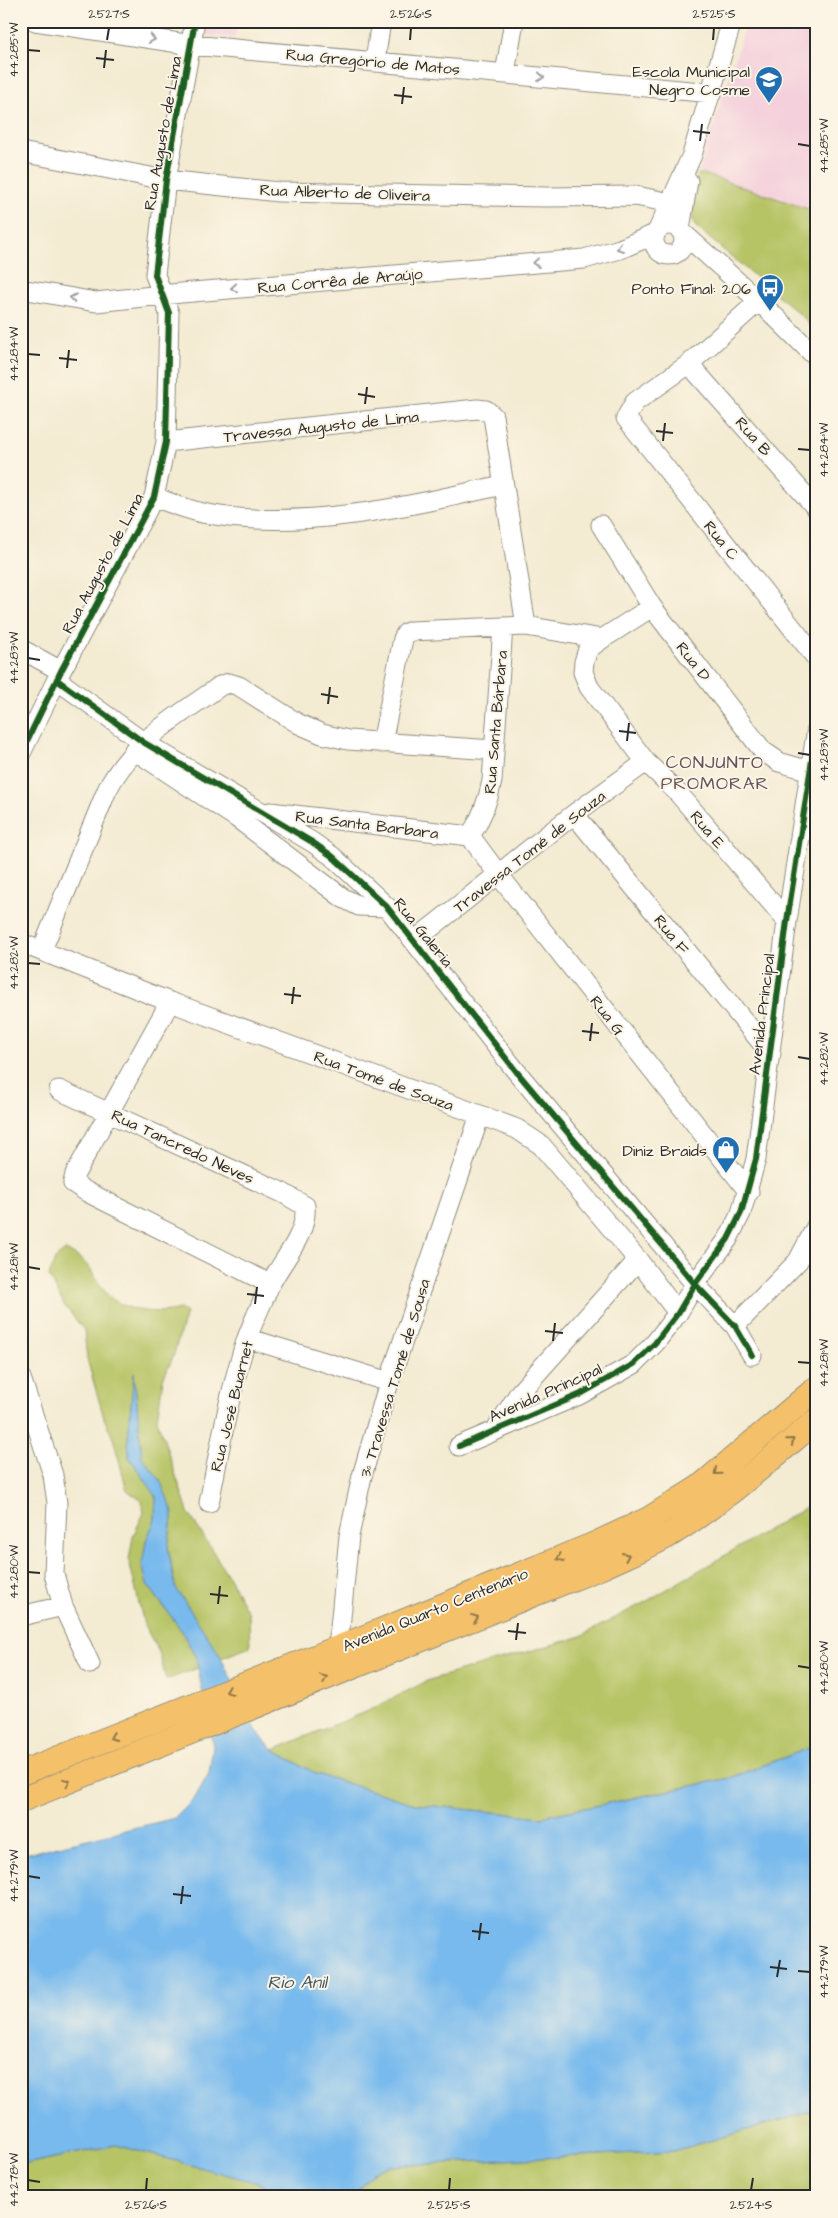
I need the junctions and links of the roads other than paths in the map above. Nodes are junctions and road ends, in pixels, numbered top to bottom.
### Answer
1 (35, 21) edge
2 (195, 21) edge
3 (380, 21) edge
4 (514, 21) edge
5 (732, 21) edge
6 (192, 45) junction
7 (375, 61) junction
8 (505, 73) junction
9 (712, 93) junction
10 (21, 152) edge
11 (692, 155) junction
12 (166, 180) junction
13 (671, 203) junction
14 (681, 231) junction
15 (657, 232) junction
16 (676, 255) junction
17 (724, 269) junction
18 (21, 289) edge
19 (164, 295) junction
20 (759, 301) junction
21 (817, 358) edge
22 (690, 364) junction
23 (166, 442) junction
24 (502, 485) junction
25 (154, 497) junction
26 (817, 509) edge
27 (601, 526) dead end
28 (652, 608) junction
29 (526, 626) junction
30 (503, 627) junction
31 (602, 639) junction
32 (21, 649) edge
33 (817, 659) edge
34 (59, 676) junction
35 (817, 728) edge
36 (382, 743) junction
37 (138, 746) junction
38 (493, 750) junction
39 (21, 753) edge
40 (646, 762) junction
41 (810, 771) junction
42 (263, 812) junction
43 (574, 814) junction
44 (470, 836) junction
45 (498, 874) junction
46 (387, 907) junction
47 (787, 921) junction
48 (414, 941) junction
49 (28, 949) edge
50 (170, 1002) junction
51 (771, 1054) junction
52 (59, 1090) dead end
53 (109, 1112) junction
54 (480, 1115) junction
55 (748, 1192) junction
56 (304, 1206) joint
57 (817, 1226) edge
58 (638, 1260) junction
59 (270, 1284) junction
60 (694, 1286) junction
61 (679, 1312) junction
62 (735, 1326) junction
63 (247, 1338) junction
64 (752, 1355) dead end
65 (21, 1378) edge
66 (389, 1382) junction
67 (817, 1388) edge
68 (815, 1421) edge
69 (496, 1429) junction
70 (459, 1446) dead end
71 (209, 1503) dead end
72 (63, 1606) junction
73 (21, 1616) edge
74 (338, 1648) junction
75 (90, 1664) dead end
76 (277, 1685) junction
77 (21, 1773) edge
78 (21, 1800) edge

1 -> 6 street, Rua Gregório de Matos
2 - 6 street, Rua Augusto de Lima
3 - 7 street
4 - 8 street
5 - 9 street
6 - 7 street, Rua Gregório de Matos
6 - 12 street, Rua Augusto de Lima
7 - 8 street, Rua Gregório de Matos
8 -> 9 street, Rua Gregório de Matos
9 - 11 street
10 - 12 street, Rua Alberto de Oliveira
11 - 13 street
11 - 14 street
12 - 13 street, Rua Alberto de Oliveira
12 - 19 street, Rua Augusto de Lima
13 - 15 street
14 - 15 street
14 - 16 street
14 - 17 street
15 - 16 street
15 -> 19 street, Rua Corrêa de Araújo
16 - 17 street
17 - 20 street
19 -> 18 street, Rua Corrêa de Araújo
19 - 23 street, Rua Augusto de Lima
20 - 21 street
20 - 22 street
22 - 26 street, Rua B
22 - 33 street, Rua C
23 - 24 street, Travessa Augusto de Lima
23 - 25 street, Rua Augusto de Lima
24 - 25 street
24 - 29 street
25 - 34 street, Rua Augusto de Lima
27 - 28 street, Rua D
28 - 31 street
28 - 41 street, Rua D
29 - 30 street, Rua Santa Bárbara
29 - 31 street, Rua Santa Bárbara
30 - 36 street
30 - 38 street, Rua Santa Bárbara
31 - 40 street, Rua E
32 - 34 street, Rua Galeria
34 - 37 street, Rua Galeria
34 - 39 street, Rua Augusto de Lima
35 - 41 street, Avenida Principal
36 - 37 street
36 - 38 street
37 - 42 street, Rua Galeria
37 - 46 street, Rua Galeria
37 - 49 street
38 - 44 street, Rua Santa Bárbara
40 - 43 street, Travessa Tomé de Souza
40 - 47 street, Rua E
41 - 47 street, Avenida Principal
42 - 44 street, Rua Santa Barbara
42 - 46 street, Rua Galeria
43 - 45 street, Travessa Tomé de Souza
43 - 51 street, Rua F
44 - 45 street, Rua G
45 - 48 street, Travessa Tomé de Souza
45 - 55 street, Rua G
46 - 48 street, Rua Galeria
47 - 51 street, Avenida Principal
48 - 60 street, Rua Galeria
49 - 50 street, Rua Tomé de Souza
50 - 53 street
50 - 54 street, Rua Tomé de Souza
51 - 55 street, Avenida Principal
52 - 53 street, Rua Tancredo Neves
53 - 56 street, Rua Tancredo Neves
53 - 59 street
54 - 58 street, Rua Tomé de Souza
54 - 66 street, 3ª Travessa Tomé de Sousa
55 - 60 street, Avenida Principal
56 - 59 street, Rua José Buarnet
57 - 62 street
58 - 61 street, Rua Tomé de Souza
58 - 69 street
59 - 63 street, Rua José Buarnet
60 - 61 street, Avenida Principal
60 - 62 street, Rua Galeria
61 - 69 street, Avenida Principal
62 - 64 street, Rua Galeria
63 - 66 street
63 - 71 street, Rua José Buarnet
65 - 72 street
66 - 74 street, 3ª Travessa Tomé de Sousa
67 -> 74 main road, Avenida Quarto Centenário
76 -> 68 main road, Avenida Quarto Centenário
69 - 70 street, Avenida Principal
72 - 73 street
72 - 75 street
74 - 76 main road, Avenida Quarto Centenário
76 -> 77 main road, Avenida Quarto Centenário
78 -> 76 main road, Avenida Quarto Centenário

